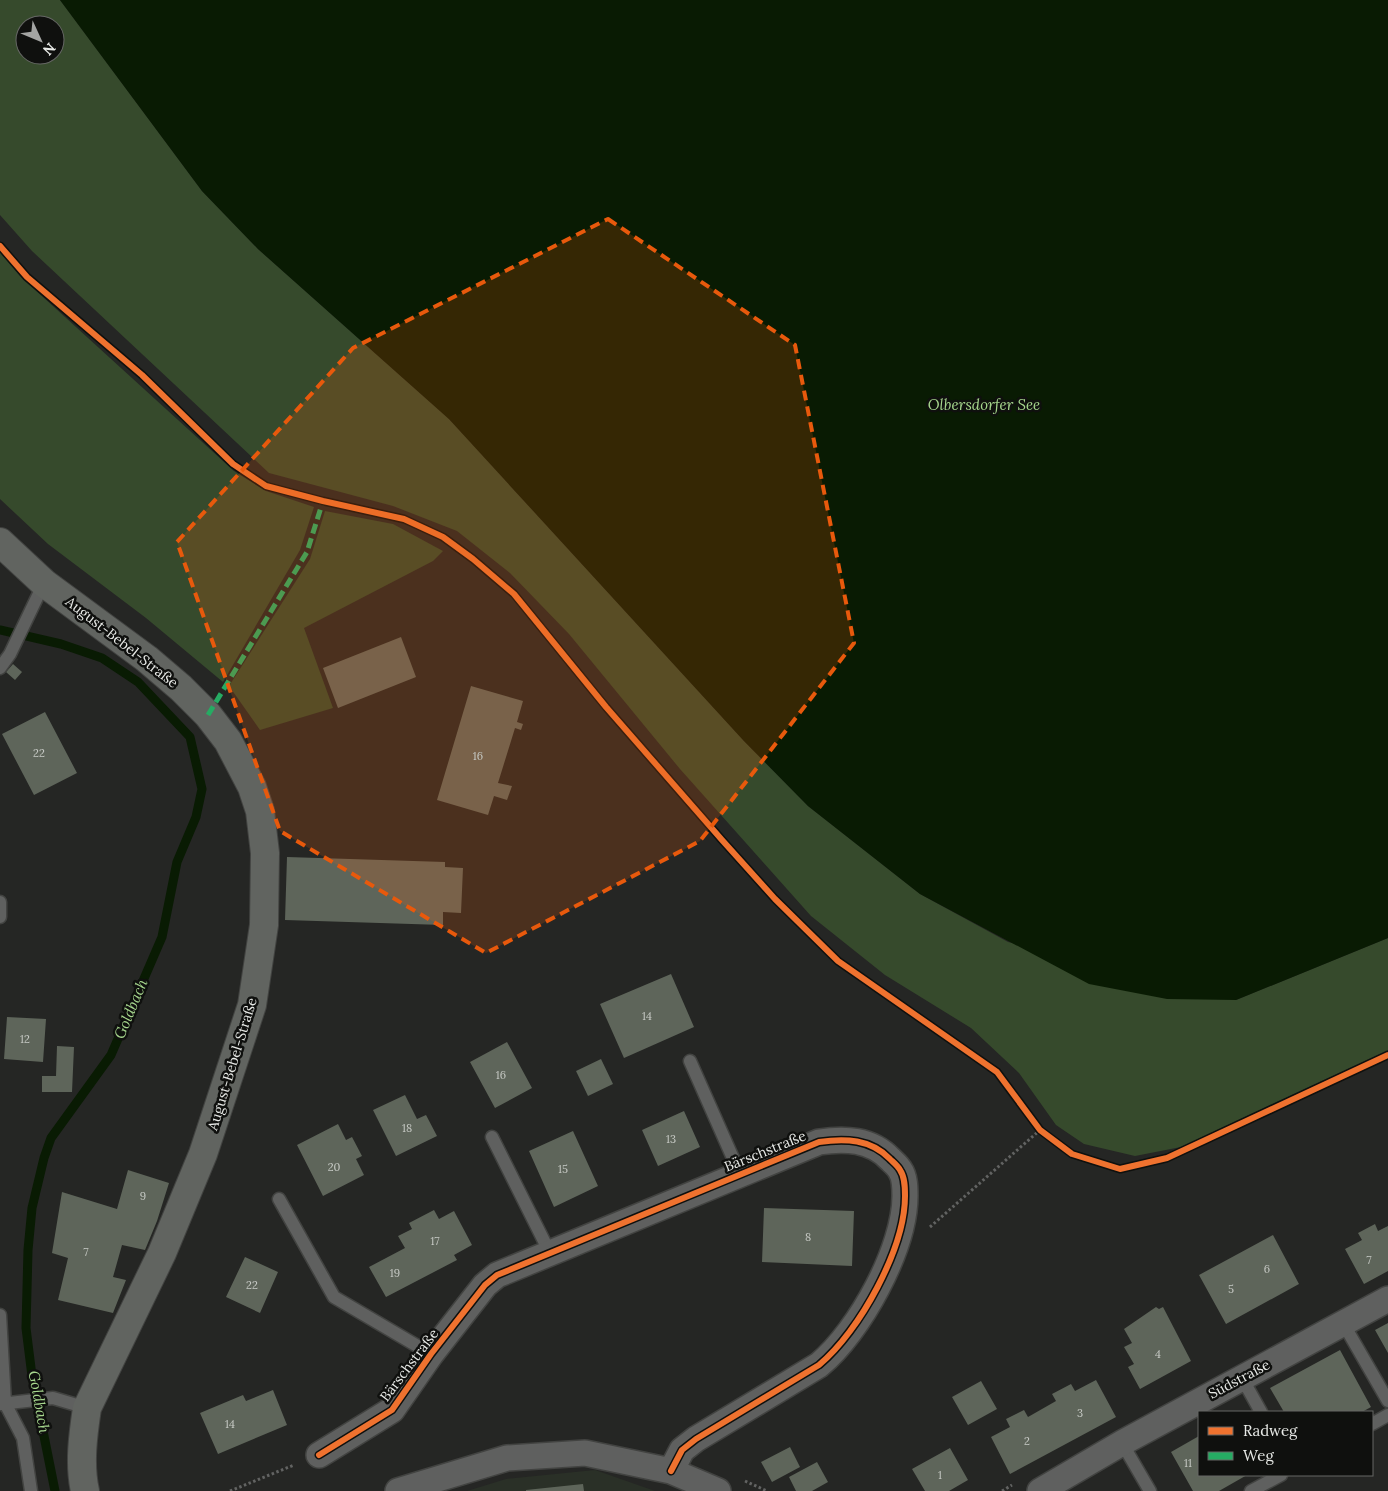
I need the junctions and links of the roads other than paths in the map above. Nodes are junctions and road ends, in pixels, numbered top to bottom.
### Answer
1 (0, 542) edge
2 (44, 583) junction
3 (0, 668) edge
4 (0, 902) edge
5 (0, 918) edge
6 (690, 1061) dead end
7 (492, 1136) dead end
8 (740, 1174) junction
9 (279, 1199) dead end
10 (550, 1253) junction
11 (1388, 1299) edge
12 (0, 1315) edge
13 (1343, 1323) junction
14 (431, 1354) junction
15 (1242, 1378) junction
16 (1388, 1401) edge
17 (3, 1403) edge
18 (87, 1408) junction
19 (1260, 1411) edge
20 (1388, 1415) edge
21 (1373, 1423) edge
22 (1122, 1443) junction
23 (319, 1455) road end
24 (671, 1471) junction
25 (1279, 1476) edge
26 (32, 1491) edge
27 (85, 1491) edge
28 (398, 1491) edge
29 (718, 1491) edge
30 (1040, 1491) edge
31 (1150, 1491) edge
32 (1251, 1491) edge

1 - 2 street, August-Bebel-Straße
2 - 3 lane
2 - 18 street, August-Bebel-Straße
4 - 5 lane
6 - 8 lane, Bärschstraße
7 - 10 lane
8 - 10 street, Bärschstraße
8 - 24 street, Bärschstraße
9 - 14 lane, Bärschstraße
10 - 14 street, Bärschstraße
11 - 13 street, Südstraße
12 - 17 lane
13 - 15 street, Südstraße
13 - 16 lane
14 - 23 street, Bärschstraße
15 - 19 lane
15 - 22 street, Südstraße
17 - 18 lane
17 - 26 lane
18 - 27 street, August-Bebel-Straße
20 - 21 lane
22 - 30 street, Südstraße
22 - 31 lane
24 - 28 street
24 - 29 street
25 - 32 lane

